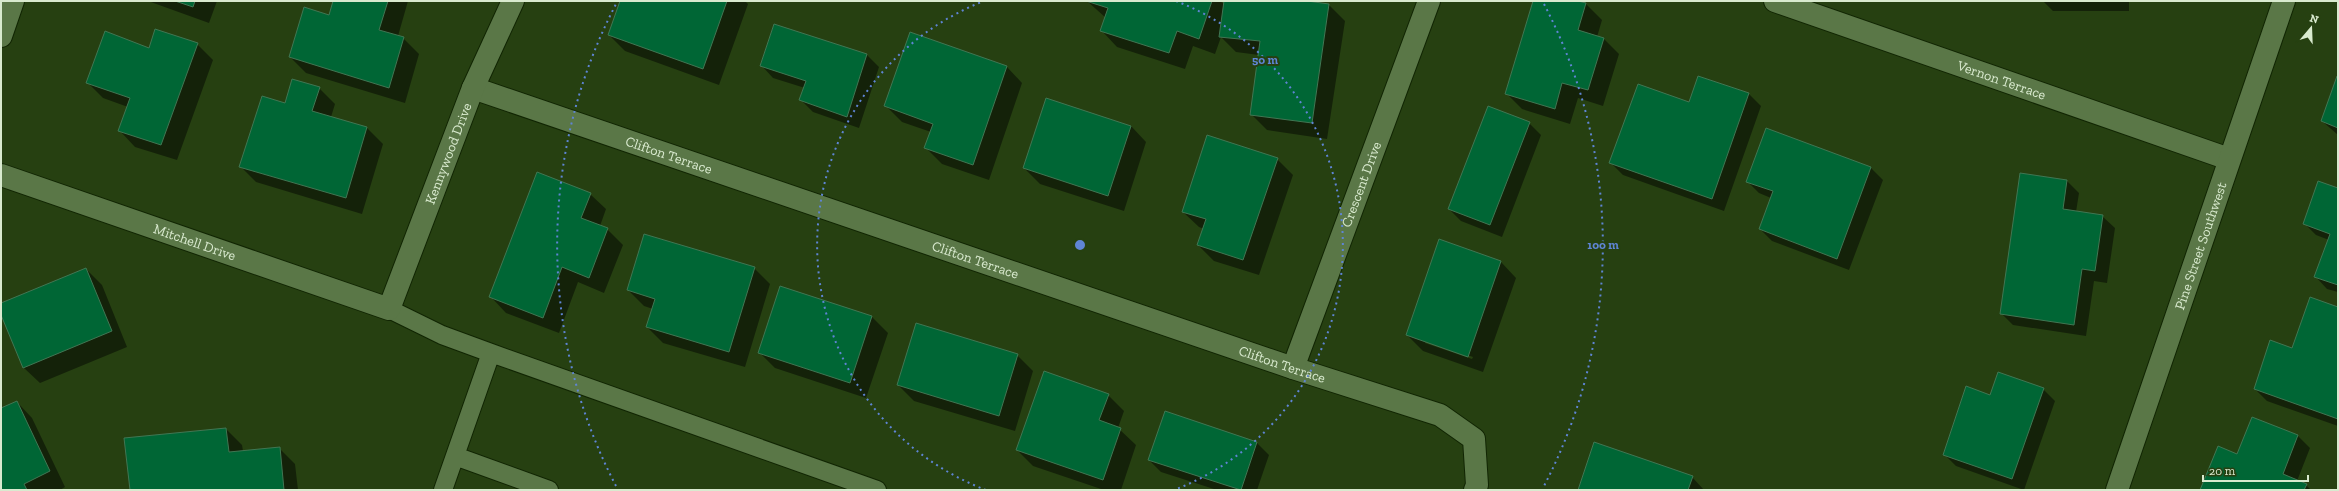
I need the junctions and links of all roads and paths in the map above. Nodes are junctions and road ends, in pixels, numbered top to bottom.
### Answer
1 (13, 1) edge
2 (513, 1) edge
3 (1429, 1) edge
4 (1775, 1) edge
5 (2284, 1) edge
6 (1, 36) edge
7 (473, 88) junction
8 (2229, 158) junction
9 (1, 175) edge
10 (389, 309) junction
11 (491, 353) junction
12 (1293, 368) junction
13 (455, 456) junction
14 (443, 490) edge
15 (549, 490) edge
16 (877, 490) edge
17 (1475, 490) edge
18 (2116, 490) edge

1 - 6 street
2 - 7 street, Kennywood Drive
3 - 12 street, Crescent Drive
4 - 8 street, Vernon Terrace
5 - 8 street, Pine Street Southwest
7 - 10 street, Kennywood Drive
7 - 12 street, Clifton Terrace
8 - 18 street, Pine Street Southwest
9 - 10 street, Mitchell Drive
10 - 11 lane
11 - 13 lane
11 - 16 lane
12 - 17 street, Clifton Terrace
13 - 14 lane
13 - 15 lane

